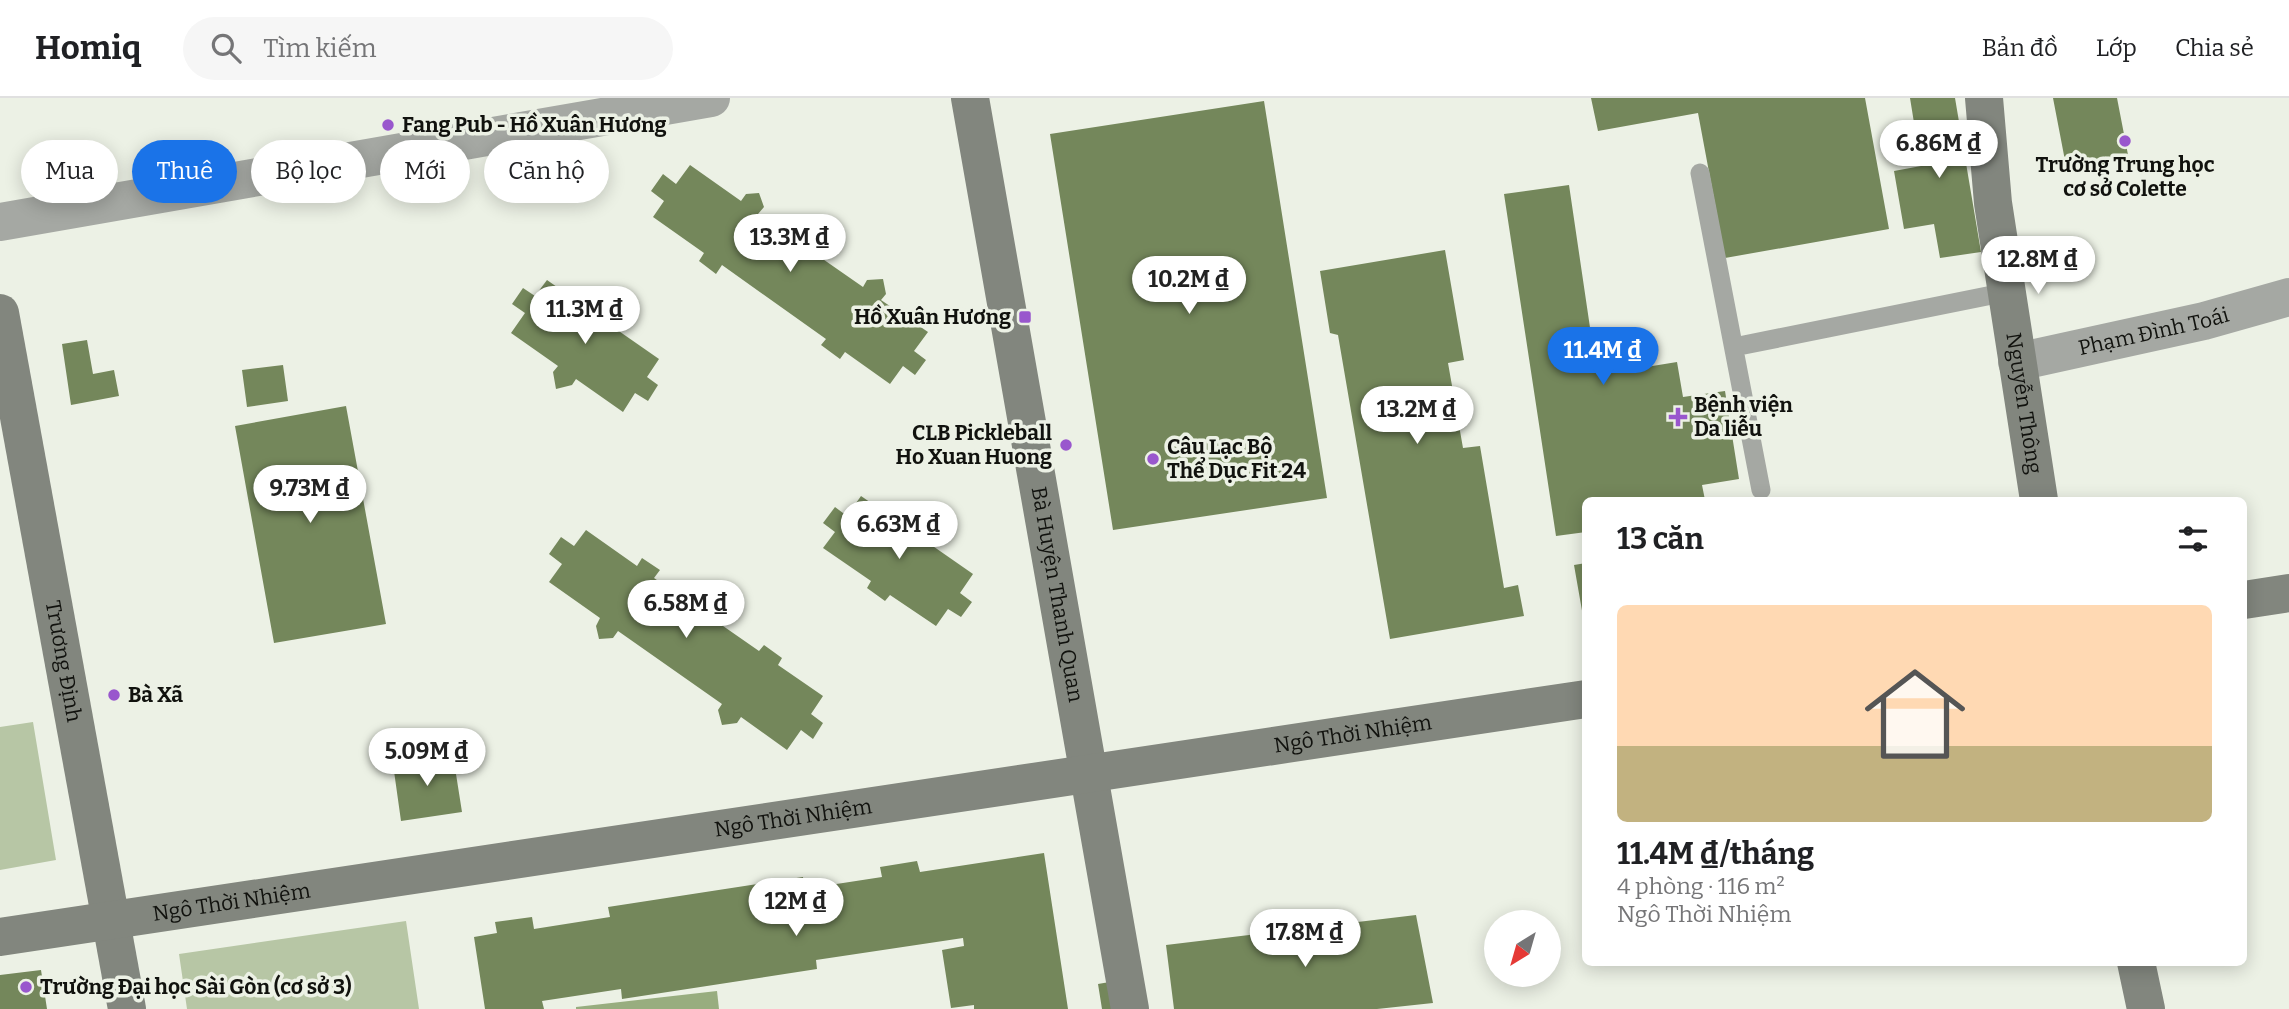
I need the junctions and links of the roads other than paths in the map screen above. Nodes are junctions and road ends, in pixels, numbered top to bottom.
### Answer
1 (711, 98) edge
2 (970, 98) edge
3 (1984, 98) edge
4 (1700, 173) dead end
5 (0, 222) edge
6 (2007, 292) junction
7 (2289, 297) edge
8 (0, 313) edge
9 (1734, 347) junction
10 (2017, 362) junction
11 (1761, 490) dead end
12 (2039, 497) edge
13 (2289, 593) edge
14 (2247, 600) edge
15 (1582, 700) edge
16 (1089, 774) junction
17 (111, 921) junction
18 (0, 937) edge
19 (2137, 966) edge
20 (127, 1009) edge
21 (1130, 1009) edge
22 (2146, 1009) edge

1 - 5 street
2 - 16 street, Bà Huyện Thanh Quan
3 - 6 street, Nguyễn Thông
4 - 9 lane
6 - 9 lane
6 - 10 street, Nguyễn Thông
7 - 10 street, Phạm Ðình Toái
8 - 17 street, Trương Định
9 - 11 lane
10 - 12 street, Nguyễn Thông
13 - 14 street
15 - 16 street, Ngô Thời Nhiệm
16 - 17 street, Ngô Thời Nhiệm
16 - 21 street, Bà Huyện Thanh Quan
17 - 18 street, Ngô Thời Nhiệm
17 - 20 street, Trương Định
19 - 22 street

